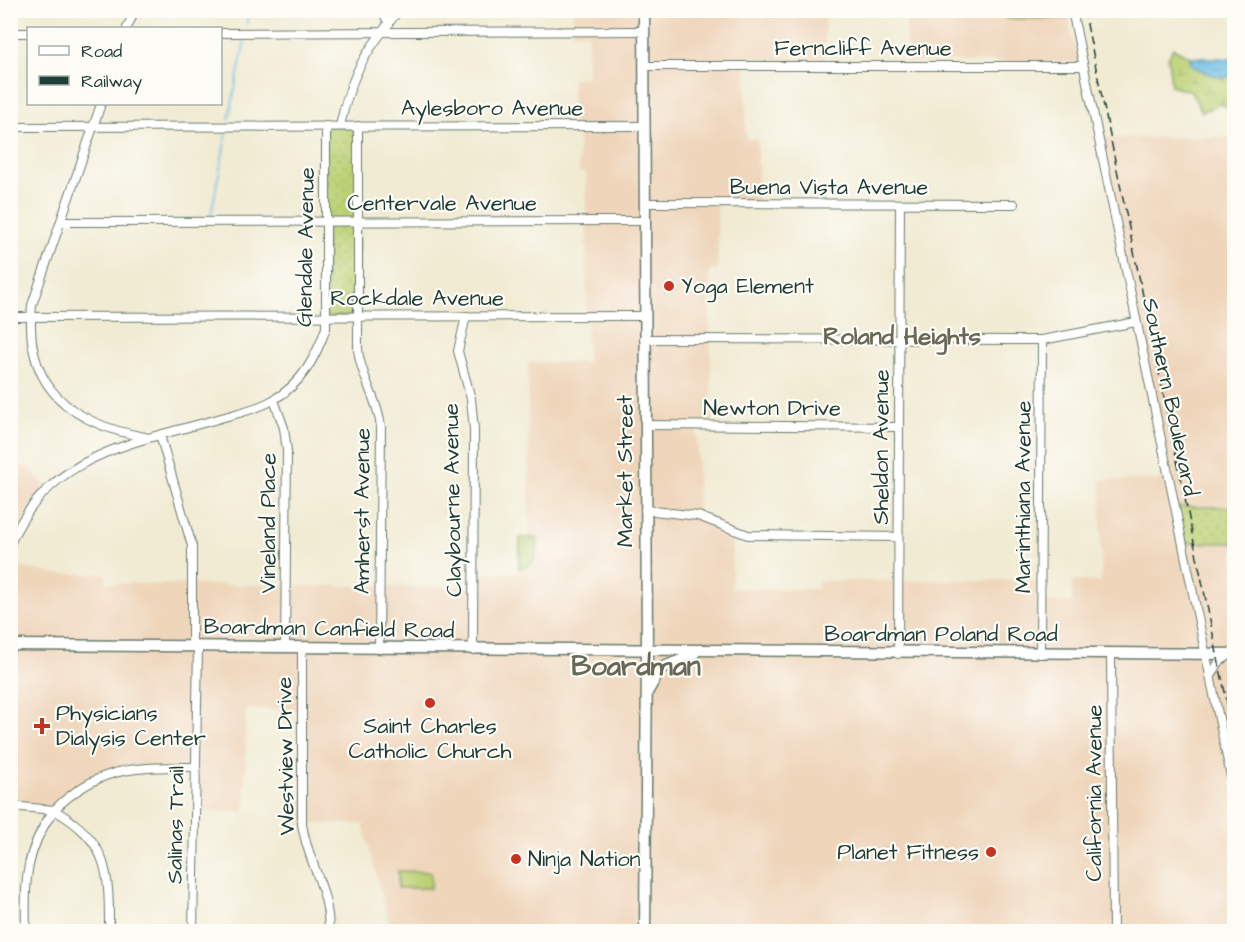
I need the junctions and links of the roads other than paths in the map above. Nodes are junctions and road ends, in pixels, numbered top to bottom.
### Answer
1 (135, 10) edge
2 (382, 10) edge
3 (399, 10) edge
4 (644, 10) edge
5 (1072, 10) edge
6 (389, 24) junction
7 (127, 27) edge
8 (644, 31) junction
9 (380, 32) junction
10 (10, 33) edge
11 (27, 33) edge
12 (222, 33) edge
13 (644, 66) junction
14 (1083, 66) junction
15 (101, 105) edge
16 (326, 126) junction
17 (340, 126) junction
18 (358, 126) junction
19 (644, 126) junction
20 (10, 127) edge
21 (93, 127) junction
22 (644, 204) junction
23 (1014, 204) dead end
24 (900, 205) junction
25 (326, 221) junction
26 (358, 221) junction
27 (644, 221) junction
28 (61, 222) junction
29 (10, 316) edge
30 (32, 316) junction
31 (466, 316) junction
32 (644, 316) junction
33 (326, 317) junction
34 (358, 317) junction
35 (1136, 322) junction
36 (644, 339) junction
37 (899, 340) junction
38 (1042, 340) junction
39 (274, 400) junction
40 (645, 425) junction
41 (899, 427) junction
42 (160, 435) junction
43 (147, 438) junction
44 (645, 510) junction
45 (898, 537) junction
46 (10, 544) edge
47 (10, 645) edge
48 (195, 647) junction
49 (285, 648) junction
50 (302, 648) junction
51 (380, 649) junction
52 (473, 650) junction
53 (647, 651) junction
54 (712, 651) junction
55 (898, 654) junction
56 (1040, 654) junction
57 (1111, 654) junction
58 (1206, 654) junction
59 (1233, 654) edge
60 (1211, 677) junction
61 (646, 694) junction
62 (194, 767) junction
63 (1234, 791) edge
64 (10, 806) edge
65 (54, 810) junction
66 (26, 932) edge
67 (109, 932) edge
68 (193, 932) edge
69 (329, 932) edge
70 (645, 932) edge
71 (1113, 932) edge

1 - 7 street
2 - 6 street
3 - 6 street
4 - 8 main road, Market Street
5 - 14 street, Southern Boulevard
6 - 9 street
8 - 9 street
8 - 13 main road, Market Street
9 - 12 street
9 - 17 street
10 - 11 street
13 - 14 street, Ferncliff Avenue
13 - 19 main road, Market Street
14 - 35 street, Southern Boulevard
15 - 21 street
16 - 17 street
16 - 21 street
16 - 25 street, Glendale Avenue
17 - 18 street, Aylesboro Avenue
18 - 19 street, Aylesboro Avenue
18 - 26 street, Amherst Avenue
19 - 22 main road, Market Street
20 - 21 street
21 - 28 street
22 - 24 street, Buena Vista Avenue
22 - 27 main road, Market Street
23 - 24 street, Buena Vista Avenue
24 - 37 street, Sheldon Avenue
25 - 26 street, Centervale Avenue
25 - 28 street, Centervale Avenue
25 - 33 street, Glendale Avenue
26 - 27 street, Centervale Avenue
26 - 34 street, Amherst Avenue
27 - 32 main road, Market Street
28 - 30 street
29 - 30 street, Rockdale Avenue
30 - 33 street, Rockdale Avenue
30 - 43 street
31 - 32 street, Rockdale Avenue
31 - 34 street, Rockdale Avenue
31 - 52 street, Claybourne Avenue
32 - 36 main road, Market Street
33 - 34 street, Rockdale Avenue
33 - 39 street, Glendale Avenue
34 - 51 street, Amherst Avenue
35 - 38 street
35 - 58 street, Southern Boulevard
36 - 37 street
36 - 40 main road, Market Street
37 - 38 street
37 - 41 street, Sheldon Avenue
38 - 56 street, Marinthiana Avenue
39 - 42 street, Glendale Avenue
39 - 49 street, Vineland Place
40 - 41 street, Newton Drive
40 - 44 main road, Market Street
41 - 45 street, Sheldon Avenue
42 - 43 street, Glendale Avenue
42 - 48 street, Salinas Trail
43 - 46 street, Glendale Avenue
44 - 45 street
44 - 53 main road, Market Street
45 - 55 street, Sheldon Avenue
47 - 48 main road, Boardman Canfield Road
48 - 49 main road, Boardman Canfield Road
48 - 62 street, Salinas Trail
49 - 50 main road, Boardman Canfield Road
50 - 51 main road, Boardman Canfield Road
50 - 69 street, Westview Drive
51 - 52 main road, Boardman Canfield Road
52 - 53 main road, Boardman Canfield Road
53 - 54 main road, Boardman Poland Road
53 - 61 main road, Market Street
54 - 55 main road, Boardman Poland Road
54 - 61 main road
55 - 56 main road, Boardman Poland Road
56 - 57 main road, Boardman Poland Road
57 - 58 main road, Boardman Poland Road
57 - 71 street, California Avenue
58 - 59 main road, Boardman Poland Road
58 - 60 street, Southern Boulevard
59 - 60 street
60 - 63 street, Southern Boulevard
61 - 70 main road, Market Street
62 - 65 street
62 - 68 street, Salinas Trail
64 - 65 street
65 - 66 street
65 - 67 street

